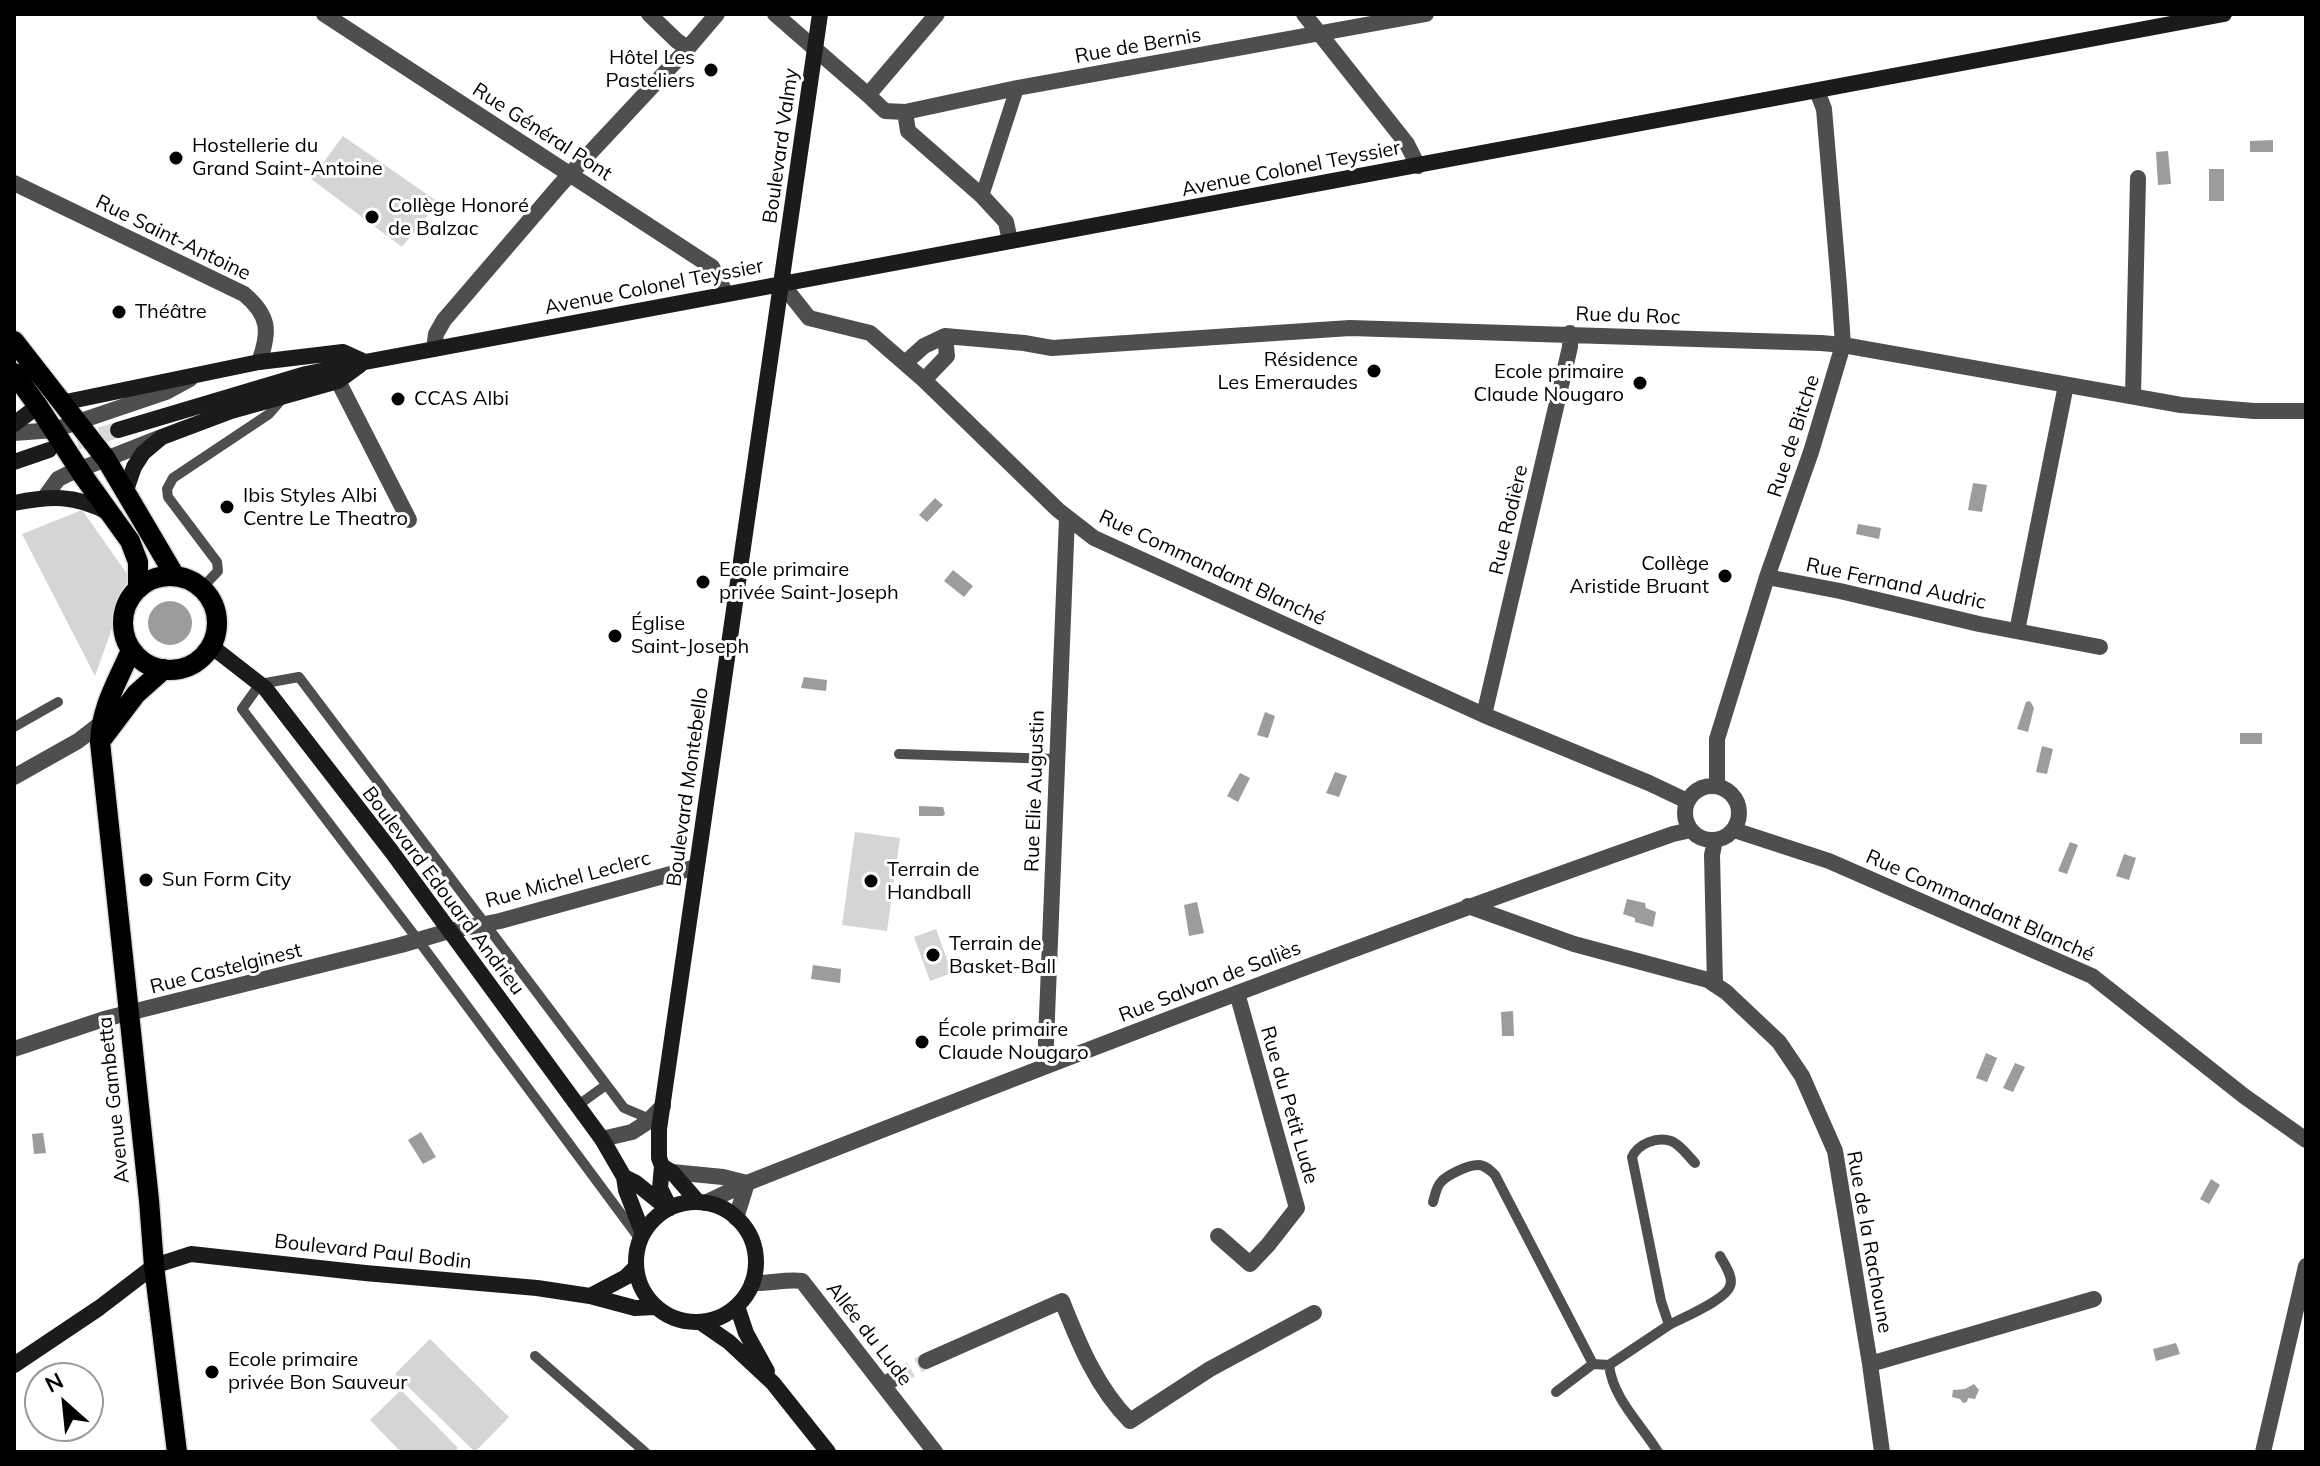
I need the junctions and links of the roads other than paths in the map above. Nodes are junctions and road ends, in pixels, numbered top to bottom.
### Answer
1 (324, 14) edge
2 (649, 14) edge
3 (717, 14) edge
4 (775, 14) edge
5 (820, 14) edge
6 (937, 14) edge
7 (1304, 14) edge
8 (1426, 14) edge
9 (2224, 14) edge
10 (2176, 18) edge
11 (1321, 34) junction
12 (688, 48) junction
13 (815, 51) junction
14 (1017, 88) junction
15 (1817, 91) junction
16 (868, 95) junction
17 (905, 112) junction
18 (1418, 166) junction
19 (569, 175) junction
20 (2138, 178) dead end
21 (14, 183) edge
22 (982, 196) junction
23 (1010, 241) junction
24 (782, 284) junction
25 (726, 294) junction
26 (1570, 333) junction
27 (945, 336) junction
28 (1843, 345) junction
29 (18, 347) edge
30 (434, 349) junction
31 (259, 362) junction
32 (365, 362) junction
33 (905, 363) junction
34 (14, 373) edge
35 (195, 376) junction
36 (924, 380) junction
37 (338, 381) junction
38 (2066, 385) junction
39 (287, 395) junction
40 (2133, 396) junction
41 (61, 403) junction
42 (38, 406) junction
43 (2306, 411) edge
44 (77, 422) junction
45 (14, 424) edge
46 (118, 430) tunnel mouth
47 (14, 433) edge
48 (162, 437) junction
49 (52, 440) junction
50 (106, 459) junction
51 (14, 462) edge
52 (80, 469) junction
53 (125, 493) junction
54 (45, 497) junction
55 (14, 503) edge
56 (111, 514) junction
57 (1067, 518) junction
58 (409, 520) dead end
59 (175, 576) junction
60 (1767, 577) junction
61 (202, 588) junction
62 (138, 589) junction
63 (2017, 631) junction
64 (211, 646) junction
65 (2100, 647) dead end
66 (131, 650) junction
67 (164, 669) junction
68 (260, 684) junction
69 (58, 702) dead end
70 (1484, 715) junction
71 (14, 727) edge
72 (100, 733) junction
73 (899, 754) dead end
74 (1056, 759) junction
75 (14, 777) edge
76 (1717, 785) junction
77 (1687, 801) junction
78 (1691, 830) junction
79 (1734, 830) junction
80 (1715, 840) junction
81 (696, 867) junction
82 (1468, 906) junction
83 (485, 924) junction
84 (449, 931) junction
85 (418, 940) junction
86 (1715, 985) junction
87 (1237, 993) junction
88 (128, 1014) junction
89 (14, 1049) edge
90 (1045, 1066) junction
91 (606, 1085) junction
92 (577, 1106) junction
93 (663, 1106) junction
94 (650, 1119) junction
95 (602, 1139) junction
96 (2306, 1140) edge
97 (1695, 1163) dead end
98 (667, 1169) junction
99 (624, 1177) junction
100 (747, 1183) junction
101 (701, 1202) junction
102 (1433, 1202) dead end
103 (669, 1208) junction
104 (736, 1218) junction
105 (1218, 1236) dead end
106 (641, 1237) junction
107 (1720, 1256) dead end
108 (154, 1266) junction
109 (2306, 1266) edge
110 (636, 1267) junction
111 (752, 1283) junction
112 (590, 1296) junction
113 (2094, 1299) dead end
114 (737, 1306) junction
115 (655, 1307) junction
116 (1314, 1313) dead end
117 (700, 1322) junction
118 (1669, 1325) junction
119 (535, 1356) dead end
120 (926, 1361) tunnel mouth
121 (1593, 1364) junction
122 (1870, 1364) junction
123 (14, 1365) edge
124 (1609, 1365) junction
125 (773, 1383) junction
126 (1556, 1392) dead end
127 (177, 1452) edge
128 (645, 1452) edge
129 (828, 1452) edge
130 (935, 1452) edge
131 (1658, 1452) edge
132 (1882, 1452) edge
133 (2263, 1452) edge

1 - 19 street, Rue Général Pont
2 - 12 street
3 - 12 street
4 - 13 street
5 - 13 main road, Boulevard Valmy
6 - 16 street
7 - 11 street
8 - 11 street, Rue de Bernis
9 - 10 main road, Avenue Colonel Teyssier
10 - 15 main road, Avenue Colonel Teyssier
11 - 14 street, Rue de Bernis
11 - 18 street
12 - 19 street
13 - 16 street
13 - 24 main road, Boulevard Valmy
14 - 17 street, Rue de Bernis
14 - 22 street
15 - 18 main road, Avenue Colonel Teyssier
15 - 28 street, Rue de Bitche
16 - 17 street
17 - 22 street
18 - 23 main road, Avenue Colonel Teyssier
19 - 25 street, Rue Général Pont
19 - 30 street
20 - 40 street
21 - 31 street, Rue Saint-Antoine
22 - 23 street
23 - 24 main road, Avenue Colonel Teyssier
24 - 25 main road, Avenue Colonel Teyssier
24 - 33 street, Rue Commandant Blanché
24 - 81 main road, Boulevard Montebello
25 - 30 main road, Avenue Colonel Teyssier
26 - 27 street, Rue du Roc
26 - 28 street, Rue du Roc
26 - 70 street, Rue Rodière
27 - 33 street
27 - 36 street
28 - 38 street, Rue du Roc
28 - 60 street, Rue de Bitche
29 - 41 main road
30 - 32 main road, Avenue Colonel Teyssier
31 - 32 main road
31 - 35 main road
32 - 37 main road
32 - 46 main road, Avenue Colonel Teyssier
33 - 36 street, Rue Commandant Blanché
34 - 42 main road
35 - 41 main road
35 - 44 street
36 - 57 street, Rue Commandant Blanché
37 - 39 main road
37 - 58 street
38 - 40 street, Rue du Roc
38 - 63 street
39 - 48 main road
39 - 61 lane
40 - 43 street, Rue du Roc
41 - 44 main road
42 - 45 main road
42 - 49 main road
44 - 49 street
44 - 50 main road
47 - 49 street
48 - 50 street
48 - 53 main road
49 - 51 main road
49 - 52 main road
50 - 52 street
50 - 53 main road
52 - 54 street
52 - 56 main road
53 - 59 main road
54 - 55 main road
54 - 56 main road
56 - 62 main road
57 - 70 street, Rue Commandant Blanché
57 - 74 street, Rue Elie Augustin
59 - 61 main road
59 - 62 main road
60 - 63 street, Rue Fernand Audric
60 - 76 street, Rue de Bitche
61 - 64 main road
62 - 66 main road
63 - 65 street, Rue Fernand Audric
64 - 67 main road
64 - 68 main road, Boulevard Edouard Andrieu
66 - 67 main road
66 - 72 main road, Avenue Gambetta
67 - 72 main road
68 - 83 lane
68 - 84 main road, Boulevard Edouard Andrieu
68 - 85 lane
69 - 71 lane
70 - 77 street, Rue Commandant Blanché
72 - 75 street
72 - 88 main road, Avenue Gambetta
73 - 74 lane
74 - 90 street, Rue Elie Augustin
76 - 77 street
76 - 79 street
77 - 78 street
78 - 80 street
78 - 82 street, Rue Salvan de Saliès
79 - 80 street
79 - 96 street, Rue Commandant Blanché
80 - 86 street
81 - 83 street, Rue Michel Leclerc
81 - 93 main road, Boulevard Montebello
82 - 86 street
82 - 87 street, Rue Salvan de Saliès
83 - 84 street, Rue Michel Leclerc
83 - 91 lane
84 - 85 street, Rue Castelginest
84 - 92 main road, Boulevard Edouard Andrieu
85 - 88 street, Rue Castelginest
85 - 106 lane
86 - 122 street, Rue de la Rachoune
87 - 90 street, Rue Salvan de Saliès
87 - 105 street, Rue du Petit Lude
88 - 89 street, Rue Castelginest
88 - 108 main road, Avenue Gambetta
90 - 100 street, Rue Salvan de Saliès
91 - 92 lane
91 - 94 lane
92 - 95 main road, Boulevard Edouard Andrieu
93 - 94 street
93 - 98 main road, Boulevard Montebello
94 - 95 street
95 - 99 main road, Boulevard Edouard Andrieu
97 - 118 lane
98 - 100 street
98 - 101 main road
98 - 103 main road, Boulevard Montebello
99 - 103 main road
99 - 106 main road
100 - 101 street, Rue Salvan de Saliès
100 - 104 street
101 - 103 main road
101 - 104 main road
102 - 121 lane
103 - 106 main road
104 - 111 main road
106 - 110 main road
107 - 118 lane
108 - 112 main road, Boulevard Paul Bodin
108 - 123 main road, Boulevard Paul Bodin
108 - 127 main road, Avenue Gambetta
109 - 133 street
110 - 112 main road
110 - 115 main road
111 - 114 main road
111 - 130 street, Allée du Lude
112 - 115 main road, Boulevard Paul Bodin
113 - 122 street
114 - 117 main road
114 - 125 main road
115 - 117 main road
116 - 120 street
117 - 125 main road
118 - 124 lane
119 - 128 lane
121 - 124 lane
121 - 126 lane
122 - 132 street, Rue de la Rachoune
124 - 131 lane
125 - 129 main road

